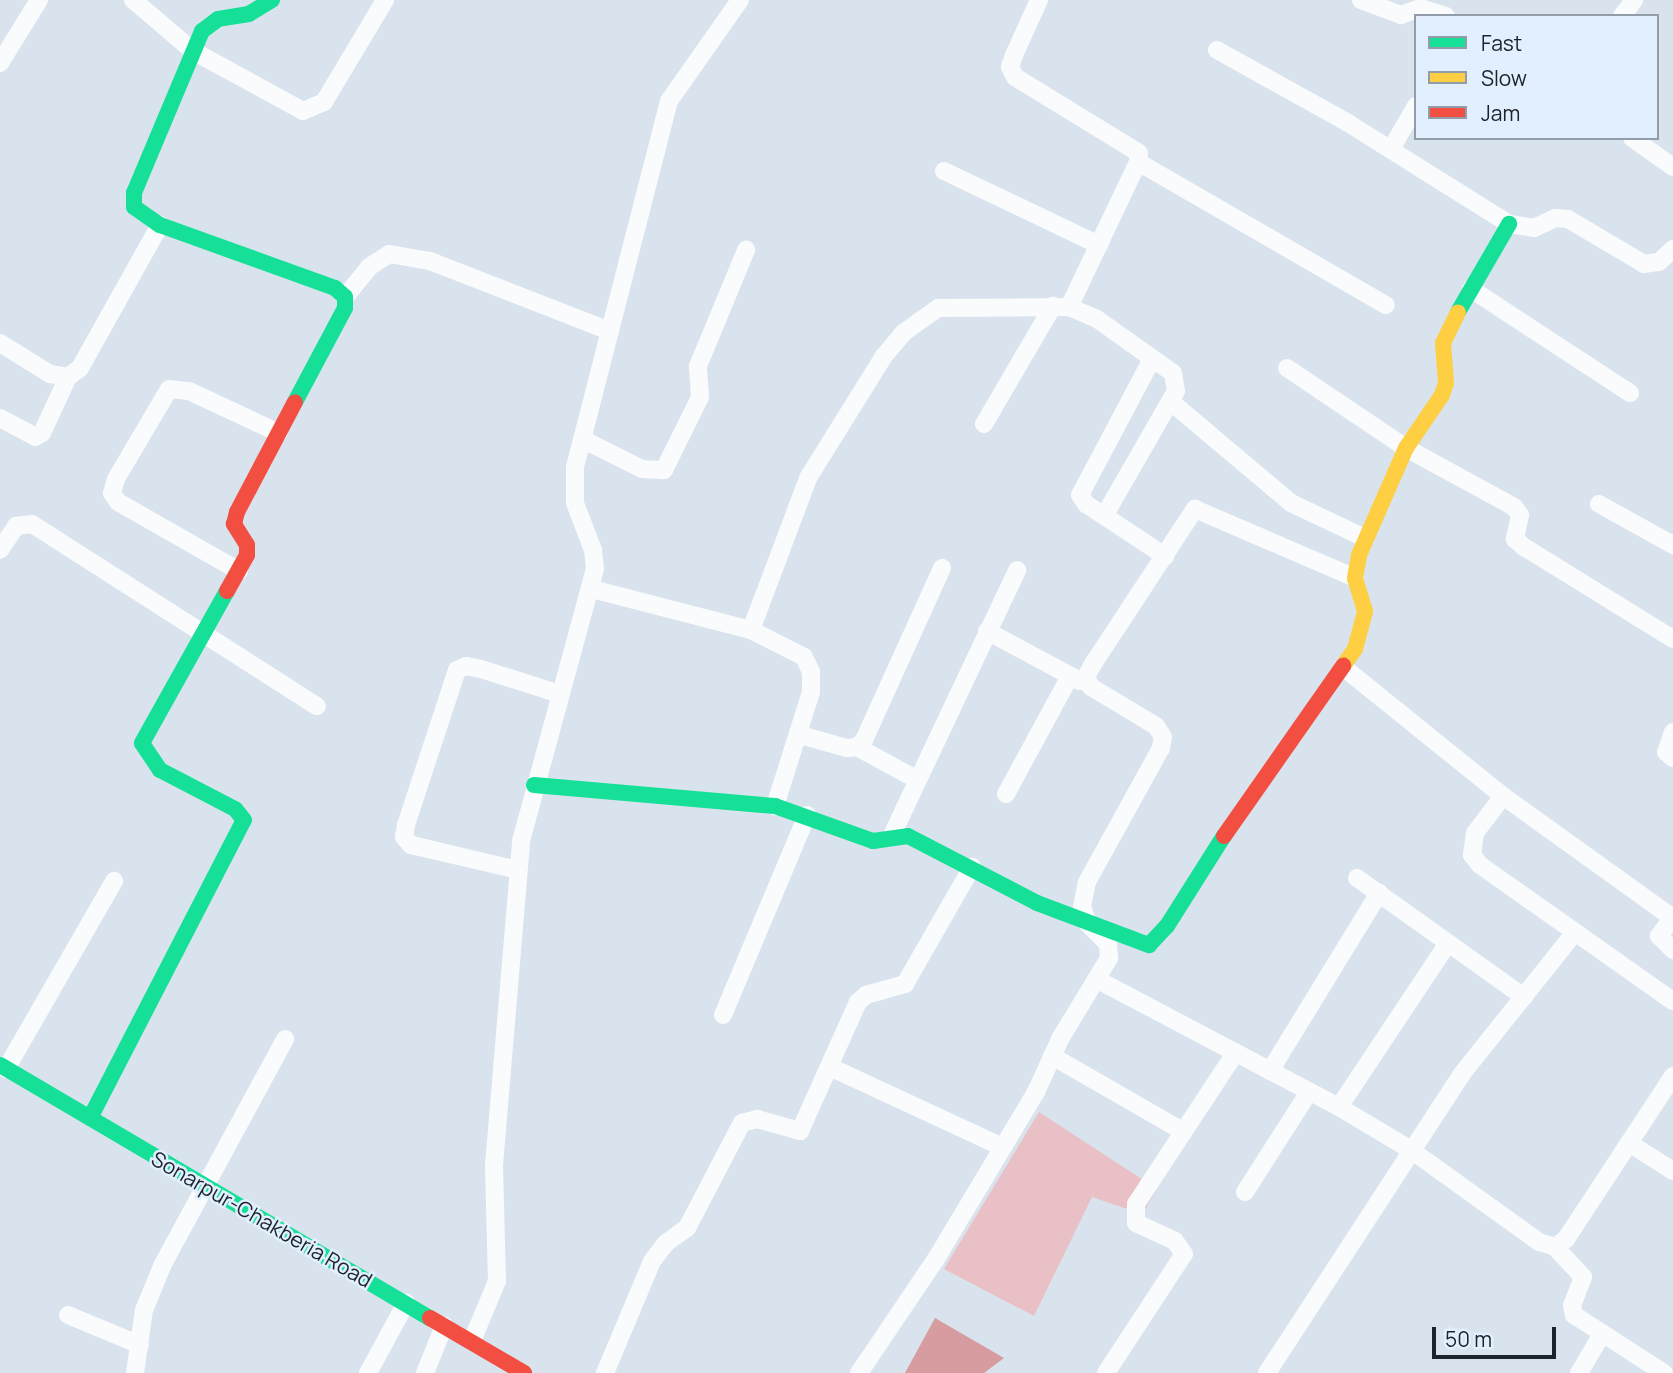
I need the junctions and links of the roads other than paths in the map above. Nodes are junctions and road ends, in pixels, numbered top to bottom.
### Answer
1 (38, 0) edge
2 (133, 0) edge
3 (272, 0) edge
4 (385, 0) edge
5 (740, 0) edge
6 (1038, 0) edge
7 (1362, 0) edge
8 (1440, 14) edge
9 (1217, 50) dead end
10 (193, 51) junction
11 (0, 63) edge
12 (1414, 109) edge
13 (1635, 140) edge
14 (1391, 149) junction
15 (1138, 162) junction
16 (1673, 167) edge
17 (944, 171) dead end
18 (1508, 224) junction
19 (160, 225) junction
20 (1099, 245) junction
21 (746, 250) dead end
22 (1673, 250) edge
23 (1471, 289) junction
24 (345, 298) junction
25 (1386, 305) dead end
26 (1061, 307) junction
27 (610, 331) junction
28 (0, 343) edge
29 (1152, 359) junction
30 (1287, 368) dead end
31 (68, 377) junction
32 (1630, 393) dead end
33 (1171, 401) junction
34 (0, 418) edge
35 (984, 424) dead end
36 (279, 433) junction
37 (582, 439) junction
38 (1406, 448) junction
39 (1599, 503) dead end
40 (1104, 516) junction
41 (1365, 538) junction
42 (1673, 545) edge
43 (0, 550) edge
44 (1164, 556) junction
45 (942, 568) dead end
46 (1017, 570) dead end
47 (239, 571) junction
48 (1355, 578) junction
49 (592, 589) junction
50 (751, 630) junction
51 (987, 631) junction
52 (201, 635) junction
53 (1673, 639) edge
54 (1343, 667) junction
55 (1070, 676) junction
56 (1091, 687) junction
57 (560, 694) junction
58 (317, 706) dead end
59 (1673, 732) edge
60 (800, 735) junction
61 (857, 747) junction
62 (1673, 758) edge
63 (916, 779) junction
64 (534, 785) junction
65 (1006, 794) dead end
66 (1503, 796) junction
67 (775, 806) junction
68 (807, 816) junction
69 (892, 835) junction
70 (972, 867) junction
71 (518, 870) junction
72 (1357, 878) dead end
73 (114, 881) dead end
74 (1378, 893) junction
75 (1672, 919) edge
76 (1088, 924) junction
77 (1575, 932) junction
78 (1448, 943) junction
79 (1673, 950) edge
80 (1098, 980) junction
81 (1524, 997) junction
82 (1673, 1001) edge
83 (723, 1015) dead end
84 (285, 1039) dead end
85 (1235, 1053) junction
86 (1052, 1056) junction
87 (3, 1067) edge
88 (830, 1068) junction
89 (1270, 1071) junction
90 (1673, 1076) edge
91 (1309, 1092) junction
92 (1339, 1107) junction
93 (90, 1118) junction
94 (1184, 1132) junction
95 (1629, 1143) junction
96 (1000, 1146) junction
97 (1411, 1150) junction
98 (1673, 1171) edge
99 (207, 1187) junction
100 (1245, 1192) dead end
101 (1555, 1247) junction
102 (405, 1303) junction
103 (68, 1315) dead end
104 (444, 1326) junction
105 (1602, 1334) junction
106 (472, 1341) junction
107 (140, 1345) junction
108 (135, 1373) edge
109 (368, 1373) edge
110 (425, 1373) edge
111 (524, 1373) edge
112 (605, 1373) edge
113 (859, 1373) edge
114 (1106, 1373) edge
115 (1267, 1373) edge
116 (1579, 1373) edge
117 (1664, 1373) edge

1 - 11 street
2 - 10 street
3 - 10 street
4 - 10 street
5 - 27 street
6 - 15 street
7 - 8 street
9 - 14 street
10 - 19 street
12 - 14 street
13 - 16 street
14 - 18 street
15 - 20 street
15 - 25 street
17 - 20 street
18 - 22 street
18 - 23 street
19 - 24 street
19 - 31 street
20 - 26 street
21 - 37 street
23 - 32 street
23 - 38 street
24 - 27 street
24 - 36 street
26 - 29 street
26 - 35 street
26 - 50 street
27 - 37 street
28 - 31 street
29 - 33 street
29 - 40 street
30 - 38 street
31 - 34 street
33 - 40 street
33 - 41 street
36 - 47 street
36 - 47 street
37 - 49 street
38 - 41 street
38 - 53 street
39 - 42 street
40 - 44 street
41 - 48 street
43 - 52 street
44 - 48 street
44 - 56 street
45 - 61 street
46 - 51 street
47 - 52 street
48 - 54 street
49 - 50 street
49 - 57 street
50 - 60 street
51 - 55 street
51 - 63 street
52 - 58 street
52 - 93 street
54 - 66 street
54 - 76 street
55 - 56 street
55 - 65 street
56 - 76 street
57 - 64 street
57 - 71 street
59 - 62 street
60 - 61 street
60 - 67 street
61 - 63 street
63 - 69 street
64 - 67 street
64 - 71 street
66 - 75 street
66 - 77 street
67 - 68 street
68 - 69 street
68 - 83 street
69 - 70 street
70 - 76 street
70 - 88 street
71 - 106 street
72 - 74 street
73 - 87 street
74 - 78 street
74 - 89 street
75 - 79 street
76 - 80 street
77 - 81 street
77 - 82 street
78 - 81 street
78 - 92 street
80 - 85 street
80 - 86 street
81 - 97 street
84 - 99 street
85 - 89 street
85 - 94 street
86 - 94 street
86 - 96 street
87 - 93 street, Sonarpur-Chakberia Road
88 - 96 street
88 - 112 street
89 - 91 street
90 - 95 street
91 - 92 street
91 - 100 street
92 - 97 street
93 - 99 street, Sonarpur-Chakberia Road
94 - 114 street
95 - 98 street
95 - 101 street
96 - 113 street
97 - 101 street
97 - 115 street
99 - 102 street, Sonarpur-Chakberia Road
99 - 107 street
101 - 105 street
102 - 104 street, Sonarpur-Chakberia Road
102 - 109 street
103 - 107 street
104 - 106 street, Sonarpur-Chakberia Road
104 - 110 street
105 - 116 street
105 - 117 street
106 - 111 street, Sonarpur-Chakberia Road
107 - 108 street

